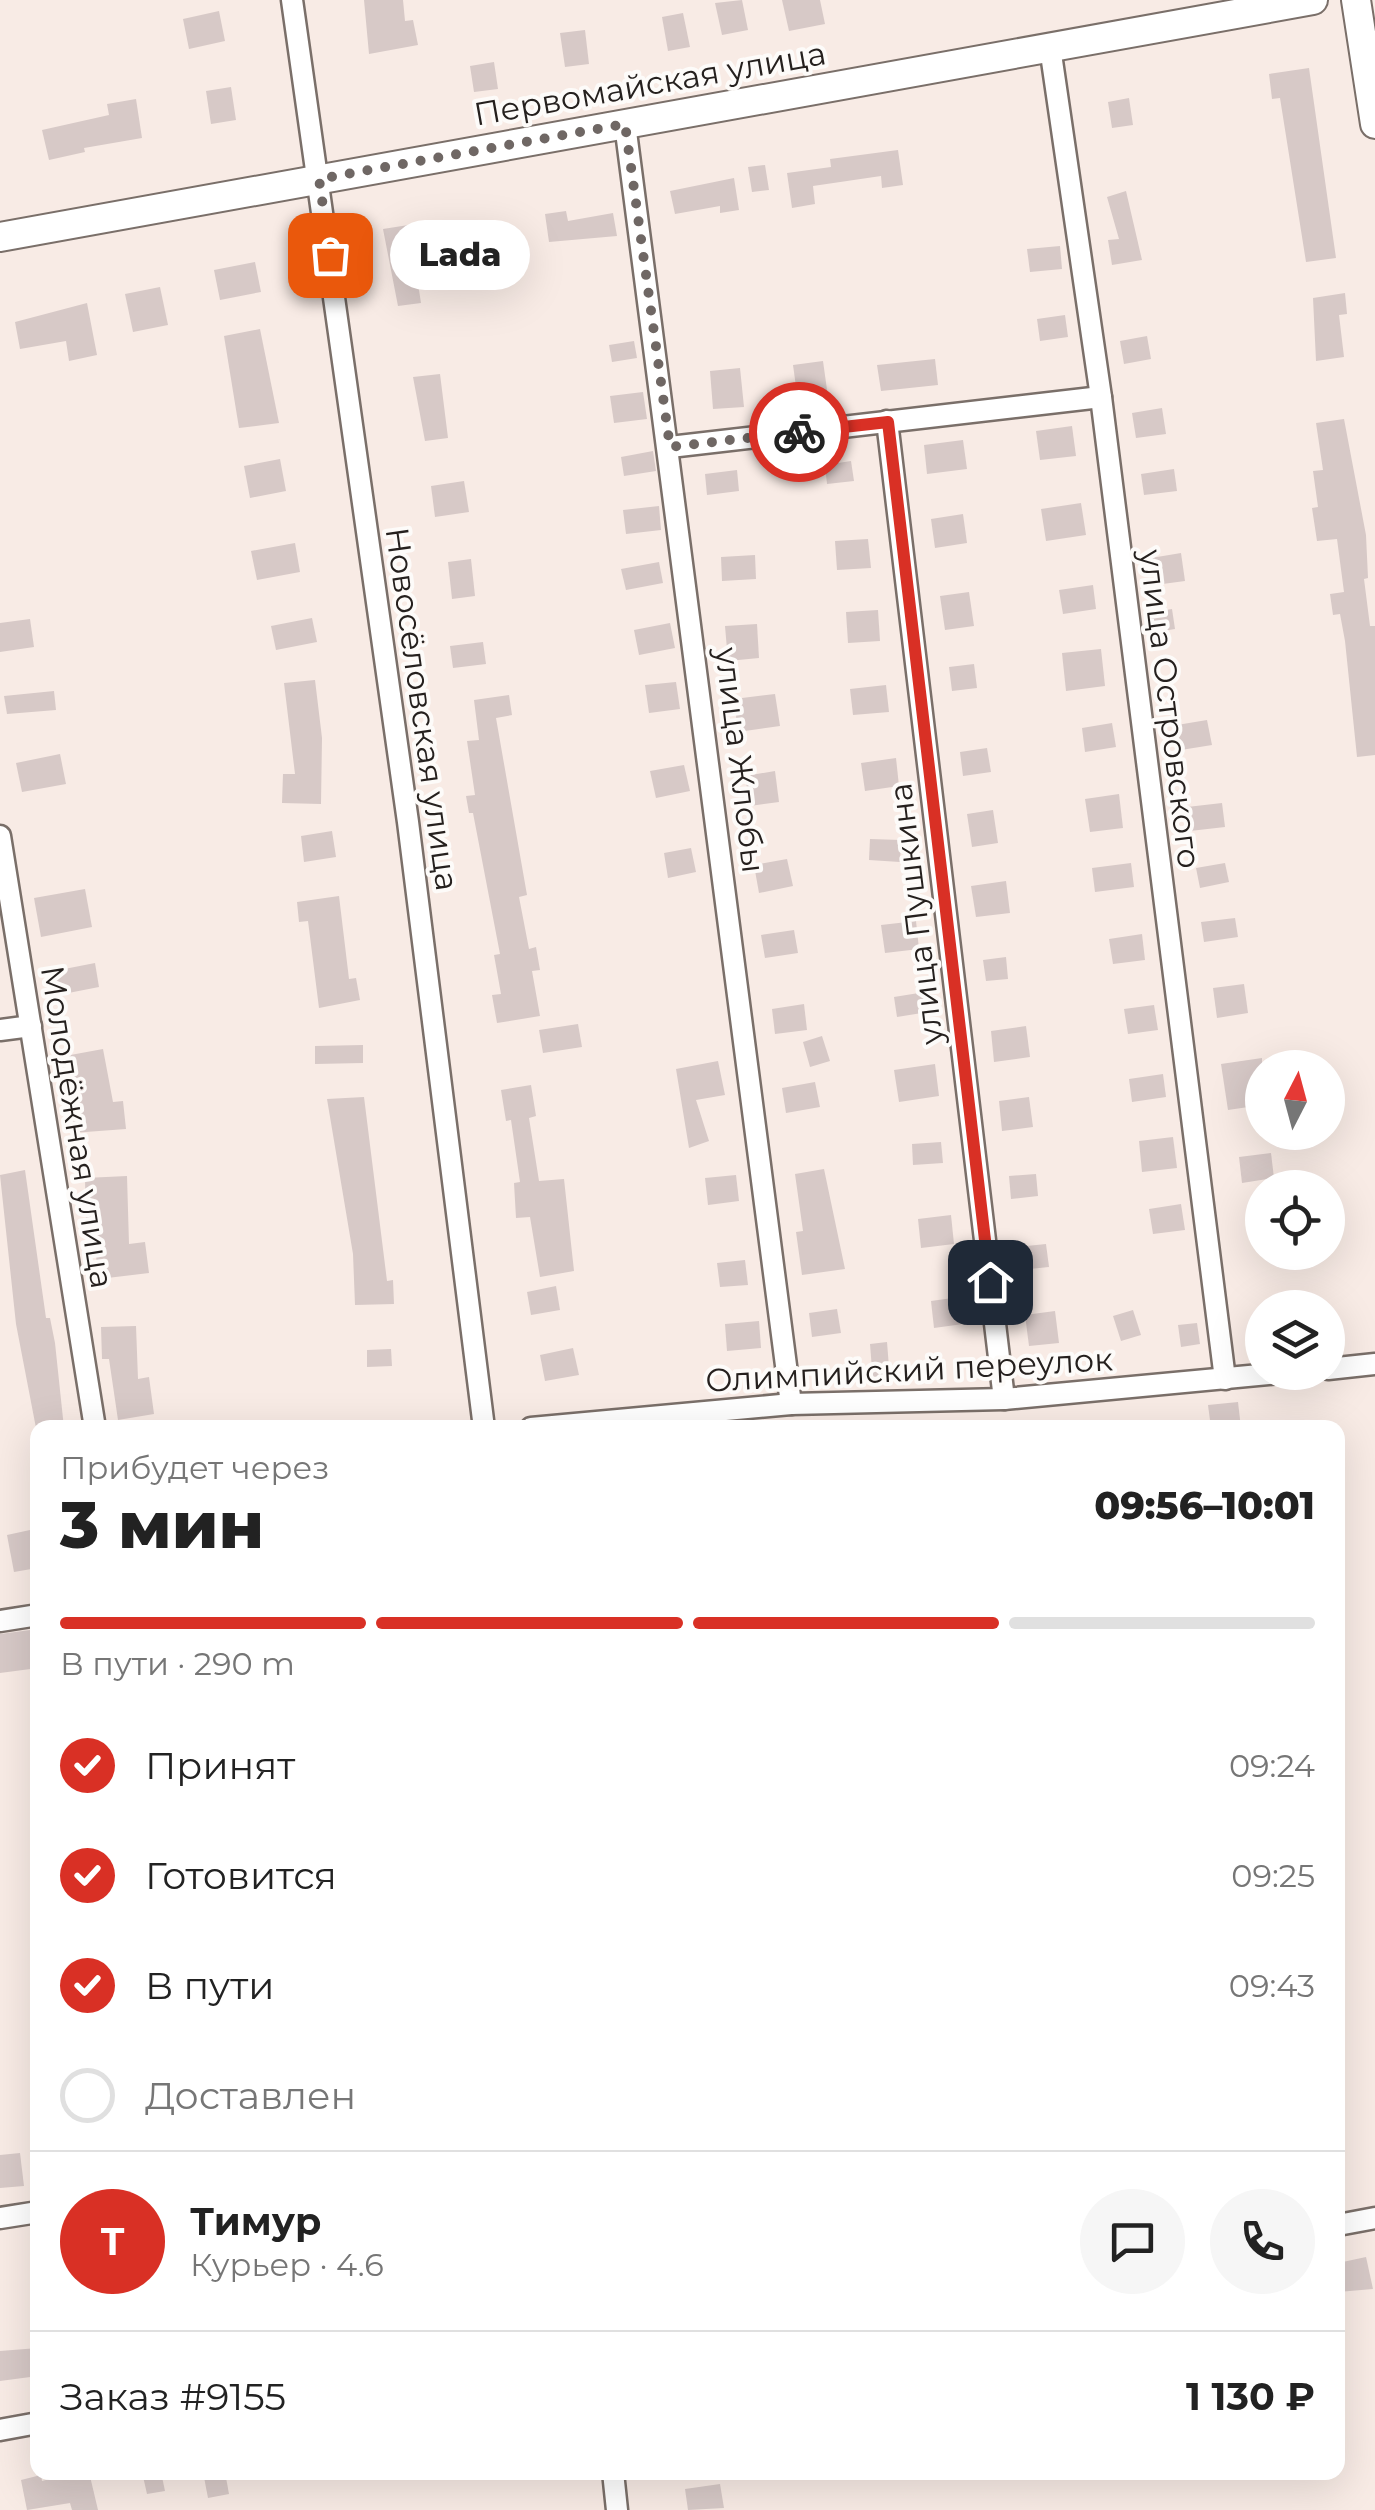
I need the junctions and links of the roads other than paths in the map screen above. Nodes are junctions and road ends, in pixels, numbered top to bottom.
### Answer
1 (292, 0) edge
2 (1313, 0) edge
3 (1356, 0) edge
4 (1050, 47) junction
5 (625, 124) junction
6 (1375, 124) edge
7 (319, 179) junction
8 (0, 238) edge
9 (1100, 397) junction
10 (888, 422) junction
11 (670, 447) junction
12 (0, 836) edge
13 (30, 1026) junction
14 (0, 1030) edge
15 (1375, 1364) edge
16 (1345, 1367) edge
17 (1245, 1378) edge
18 (1225, 1380) junction
19 (1004, 1399) junction
20 (790, 1404) junction
21 (94, 1420) edge
22 (483, 1420) edge
23 (617, 1420) edge
24 (30, 1617) edge
25 (0, 1621) edge
26 (30, 2213) edge
27 (0, 2218) edge
28 (1375, 2218) edge
29 (1345, 2224) edge
30 (30, 2424) edge
31 (0, 2430) edge
32 (614, 2480) edge
33 (618, 2510) edge

1 - 7 street, Новосёловская улица
2 - 4 main road, Первомайская улица
3 - 6 main road
4 - 5 main road, Первомайская улица
4 - 9 street, улица Островского
5 - 7 main road, Первомайская улица
5 - 11 street, улица Жлобы
7 - 8 main road, Первомайская улица
7 - 22 street, Новосёловская улица
9 - 10 street
9 - 18 street, улица Островского
10 - 11 street
10 - 19 street, улица Пушкина
11 - 20 street, улица Жлобы
12 - 13 street, Молодёжная улица
13 - 14 street
13 - 21 street, Молодёжная улица
15 - 16 street
17 - 18 street, Олимпийский переулок
18 - 19 street, Олимпийский переулок
19 - 20 street, Олимпийский переулок
20 - 23 street, Олимпийский переулок
24 - 25 street
26 - 27 street
28 - 29 street
30 - 31 street
32 - 33 street

